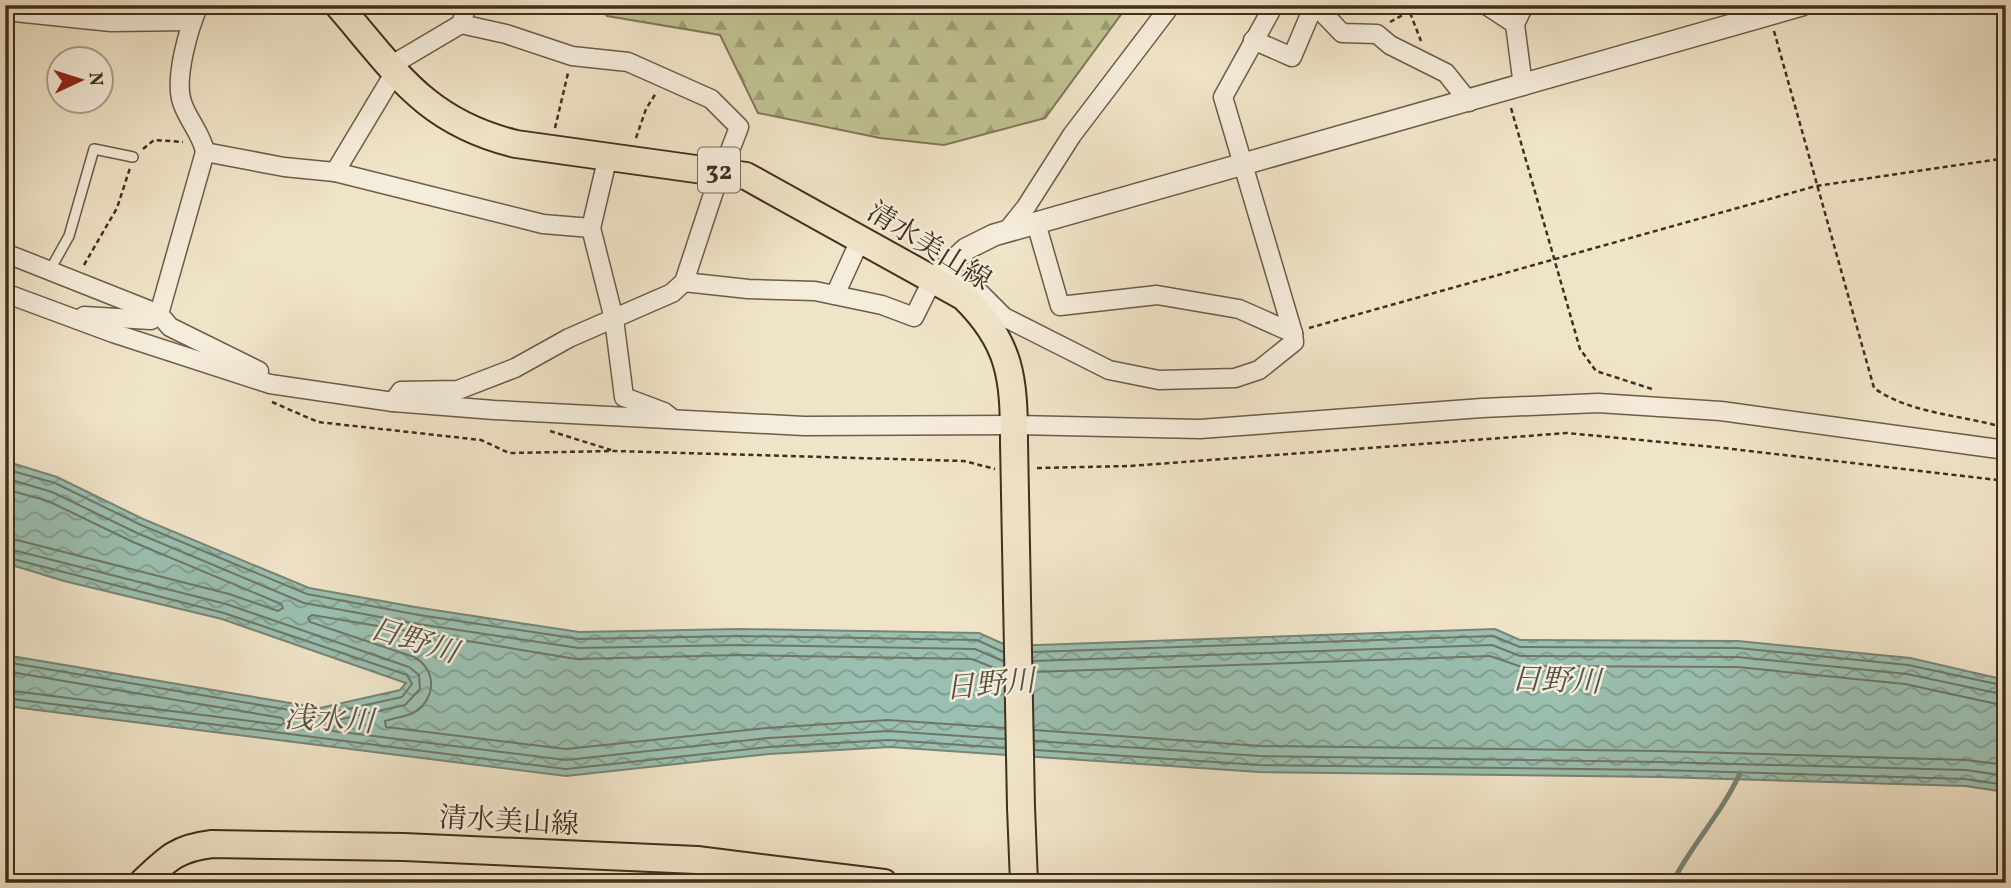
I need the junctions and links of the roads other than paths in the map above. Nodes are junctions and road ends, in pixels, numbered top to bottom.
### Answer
1 (338, 5) edge
2 (467, 5) edge
3 (1171, 5) edge
4 (1274, 5) edge
5 (1315, 5) edge
6 (1486, 5) edge
7 (1524, 5) edge
8 (1802, 5) edge
9 (5, 10) edge
10 (1768, 10) edge
11 (196, 13) edge
12 (461, 24) junction
13 (1516, 24) junction
14 (1253, 40) junction
15 (394, 70) junction
16 (1515, 89) junction
17 (1469, 102) junction
18 (204, 147) junction
19 (608, 156) junction
20 (133, 157) road end
21 (1241, 167) junction
22 (722, 168) junction
23 (335, 172) junction
24 (1036, 223) junction
25 (592, 228) junction
26 (1006, 232) junction
27 (861, 238) junction
28 (5, 253) edge
29 (50, 270) junction
30 (933, 279) junction
31 (684, 282) junction
32 (5, 293) edge
33 (835, 295) junction
34 (62, 314) junction
35 (159, 314) junction
36 (614, 319) junction
37 (1293, 333) junction
38 (270, 393) junction
39 (393, 401) junction
40 (675, 421) junction
41 (1014, 433) junction
42 (2006, 450) edge
43 (142, 883) edge
44 (884, 883) edge
45 (1024, 883) edge

1 - 15 main road, 清水美山線 / 32
2 - 12 street
3 - 26 street
4 - 14 street
5 - 14 street
5 - 17 street
6 - 13 street
7 - 13 street
8 - 10 street
9 - 11 street
10 - 16 street
11 - 18 street
12 - 15 street
12 - 22 street
13 - 16 street
14 - 21 street
15 - 19 main road, 清水美山線 / 32
15 - 23 street
16 - 17 street
17 - 21 street
18 - 23 street
18 - 35 street
19 - 22 main road, 清水美山線 / 32
19 - 25 street
20 - 29 lane
21 - 24 street
21 - 37 street
22 - 27 main road, 清水美山線 / 32
22 - 31 street
23 - 25 street
24 - 26 street
24 - 37 street
25 - 36 street
26 - 30 street
27 - 30 main road, 清水美山線 / 32
27 - 33 street
28 - 29 street
29 - 35 street
30 - 33 street
30 - 37 street
30 - 41 main road, 清水美山線 / 32
31 - 33 street
31 - 36 street
32 - 34 street
34 - 35 street
34 - 38 street
35 - 38 street
36 - 39 street
36 - 40 street
38 - 39 street
39 - 40 street
40 - 41 street
41 - 42 street
41 - 45 main road, 清水美山線 / 32, bridge
43 - 44 main road, 清水美山線

